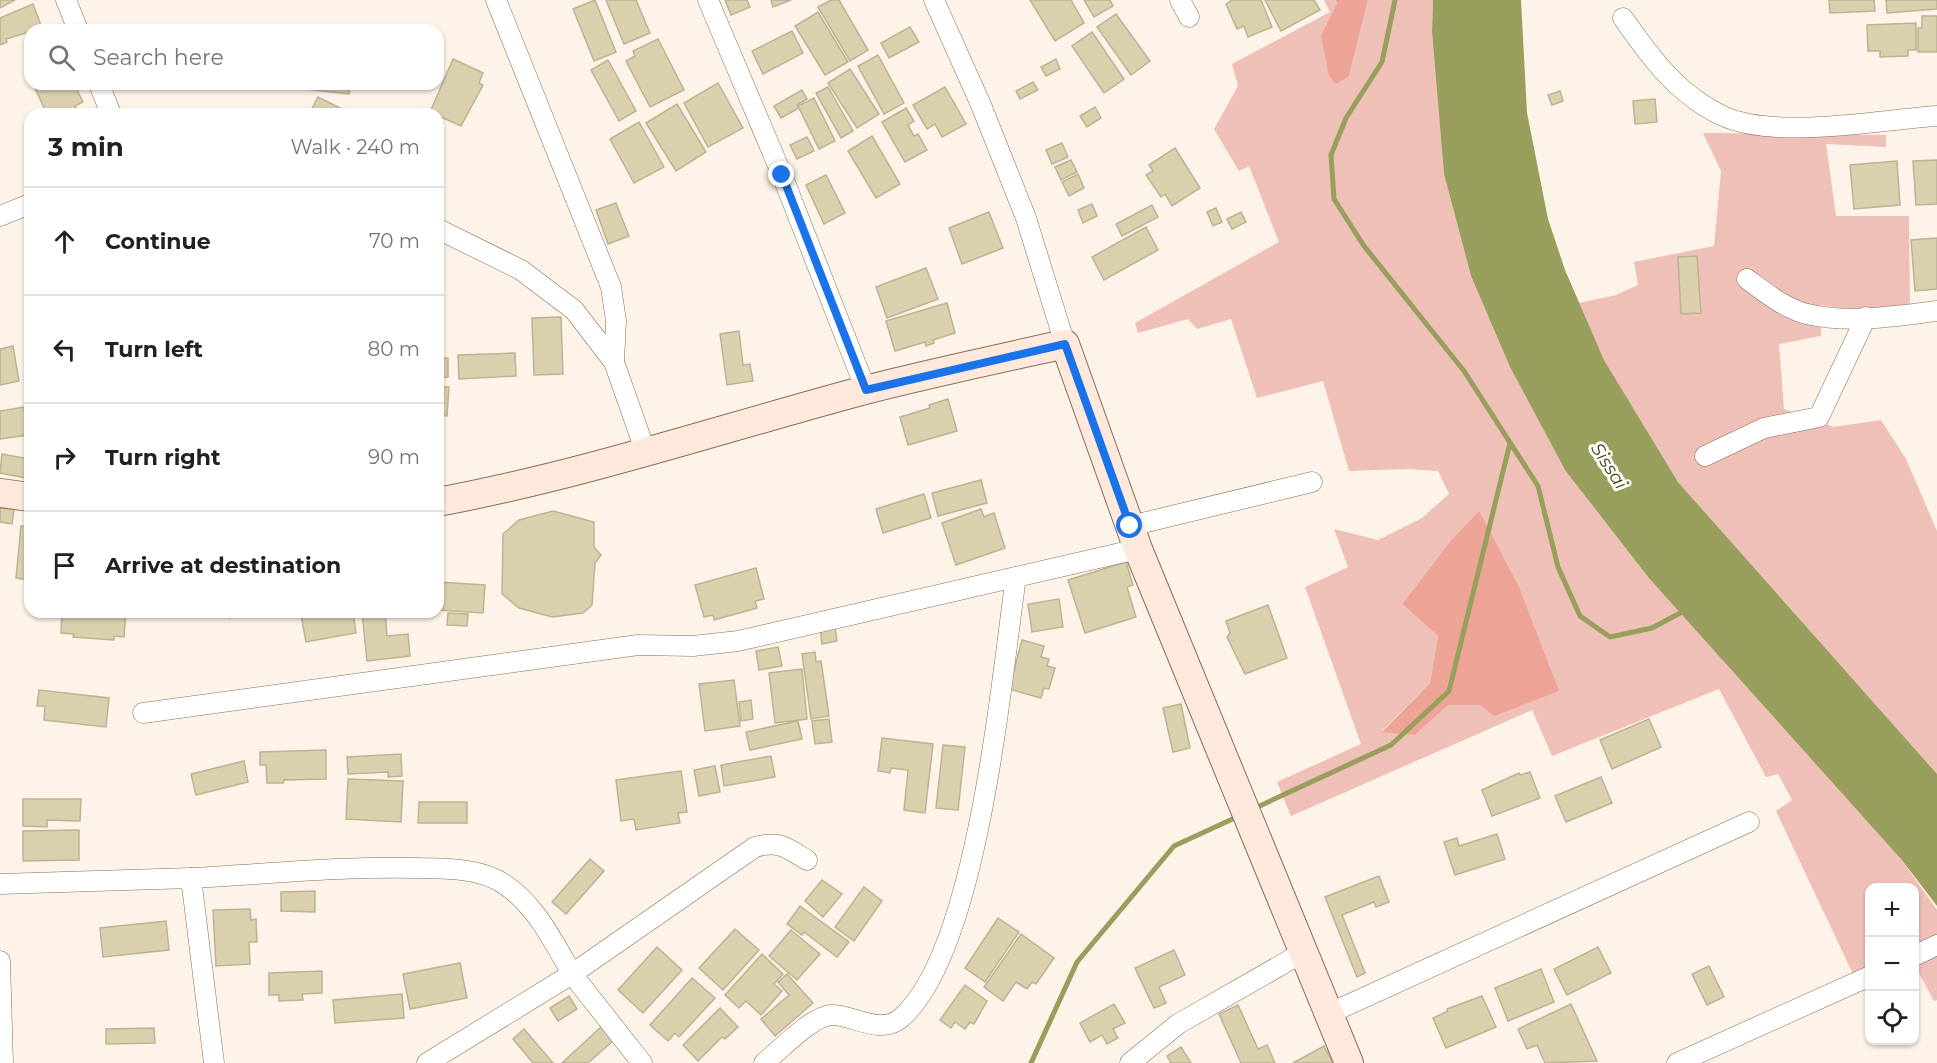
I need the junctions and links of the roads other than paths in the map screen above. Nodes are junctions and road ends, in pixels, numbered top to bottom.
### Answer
1 (66, 0) edge
2 (496, 0) edge
3 (708, 0) edge
4 (934, 0) edge
5 (1623, 18) dead end
6 (76, 24) edge
7 (101, 90) edge
8 (109, 108) edge
9 (1937, 116) edge
10 (24, 206) edge
11 (0, 216) edge
12 (444, 232) edge
13 (1747, 279) dead end
14 (1937, 311) edge
15 (1866, 317) junction
16 (1065, 344) junction
17 (614, 362) junction
18 (866, 390) junction
19 (646, 453) junction
20 (1705, 456) dead end
21 (1312, 482) dead end
22 (0, 493) edge
23 (24, 496) edge
24 (444, 501) edge
25 (1134, 537) junction
26 (1016, 577) junction
27 (143, 713) dead end
28 (1749, 822) dead end
29 (807, 860) dead end
30 (191, 878) junction
31 (0, 884) edge
32 (1937, 945) edge
33 (1302, 953) junction
34 (1919, 954) edge
35 (0, 962) edge
36 (572, 974) junction
37 (1865, 978) edge
38 (1328, 1014) junction
39 (3, 1063) edge
40 (214, 1063) edge
41 (427, 1063) edge
42 (642, 1063) edge
43 (764, 1063) edge
44 (1130, 1063) edge
45 (1349, 1063) edge
46 (1677, 1063) edge

1 - 6 street
2 - 17 street
3 - 18 street
4 - 16 street
5 - 9 street
7 - 8 street
10 - 11 street
12 - 17 street
13 - 15 street
14 - 15 street
15 - 20 street
16 - 18 street
16 - 25 street
17 - 19 street
18 - 19 street
19 - 24 street
21 - 25 street
22 - 23 street
25 - 26 street
25 - 33 street
26 - 27 street
26 - 43 street
28 - 38 street
29 - 36 street
30 - 31 street
30 - 36 street
30 - 40 street
32 - 34 street
33 - 38 street
33 - 44 street
35 - 39 street
36 - 41 street
36 - 42 street
37 - 46 street
38 - 45 street

